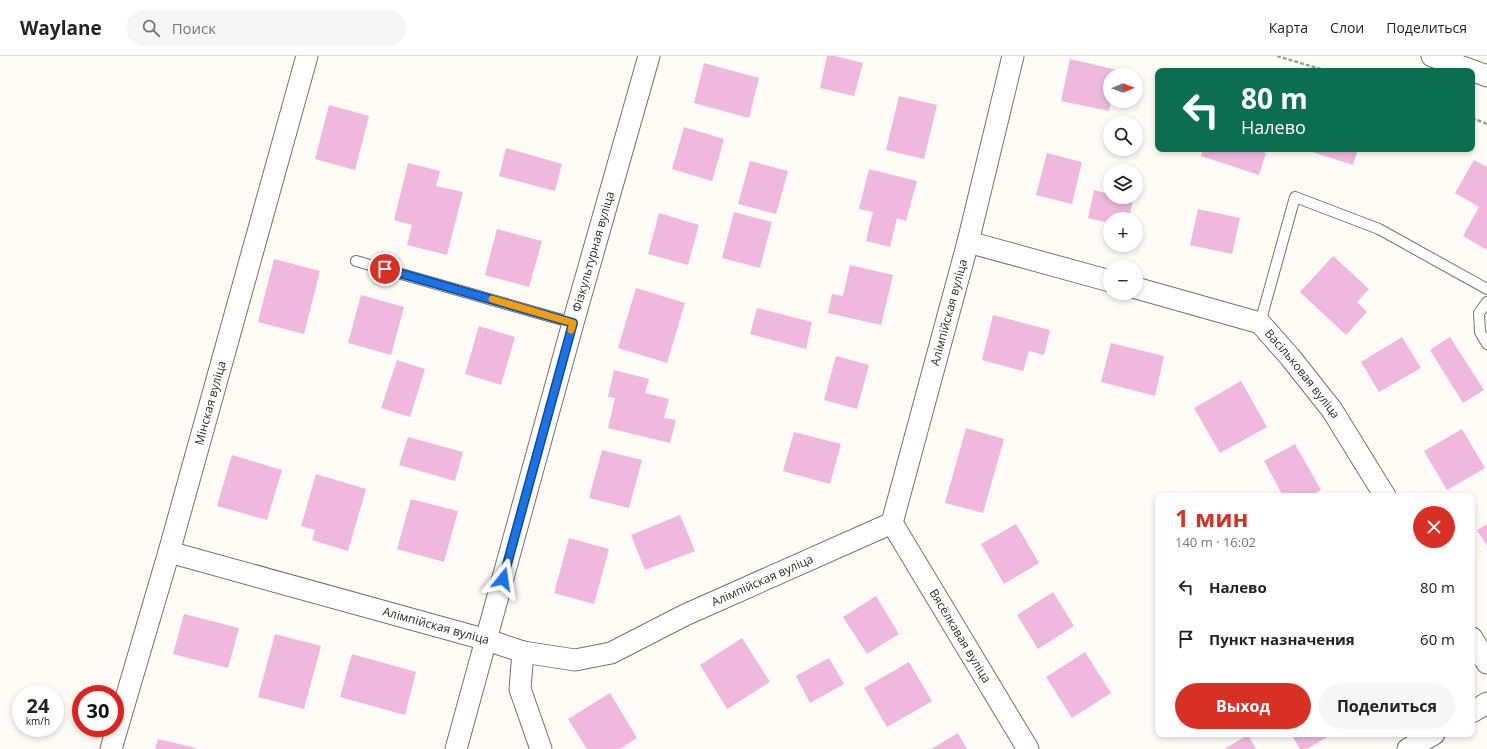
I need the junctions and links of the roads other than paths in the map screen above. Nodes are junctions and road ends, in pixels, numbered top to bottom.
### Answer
1 (307, 56) edge
2 (649, 56) edge
3 (1013, 56) edge
4 (1432, 56) edge
5 (1465, 68) edge
6 (1475, 72) edge
7 (1487, 76) edge
8 (968, 242) junction
9 (356, 261) dead end
10 (1103, 279) edge
11 (1487, 289) edge
12 (1143, 290) edge
13 (1487, 302) edge
14 (573, 323) junction
15 (1260, 323) junction
16 (1487, 344) edge
17 (1383, 493) edge
18 (892, 523) junction
19 (169, 552) junction
20 (487, 640) junction
21 (1475, 643) edge
22 (523, 652) junction
23 (1487, 663) edge
24 (1487, 703) edge
25 (1475, 710) edge
26 (1429, 737) edge
27 (111, 749) edge
28 (456, 749) edge
29 (541, 749) edge
30 (1028, 749) edge
31 (1408, 749) edge

1 - 19 street, Мінская вуліца
2 - 14 street, Фізкультурная вуліца
3 - 8 street, Алімпійская вуліца
4 - 5 street
6 - 7 street
8 - 10 street
8 - 18 street, Алімпійская вуліца
9 - 14 lane
11 - 15 lane
12 - 15 street, Васільковая вуліца
13 - 16 lane
14 - 20 street, Фізкультурная вуліца
15 - 17 street, Васільковая вуліца
18 - 22 street, Алімпійская вуліца
18 - 30 street, Вясёлкавая вуліца
19 - 20 street, Алімпійская вуліца
19 - 27 street, Мінская вуліца
20 - 22 street, Алімпійская вуліца
20 - 28 street, Фізкультурная вуліца
21 - 23 street
22 - 29 street
24 - 25 street
26 - 31 street

